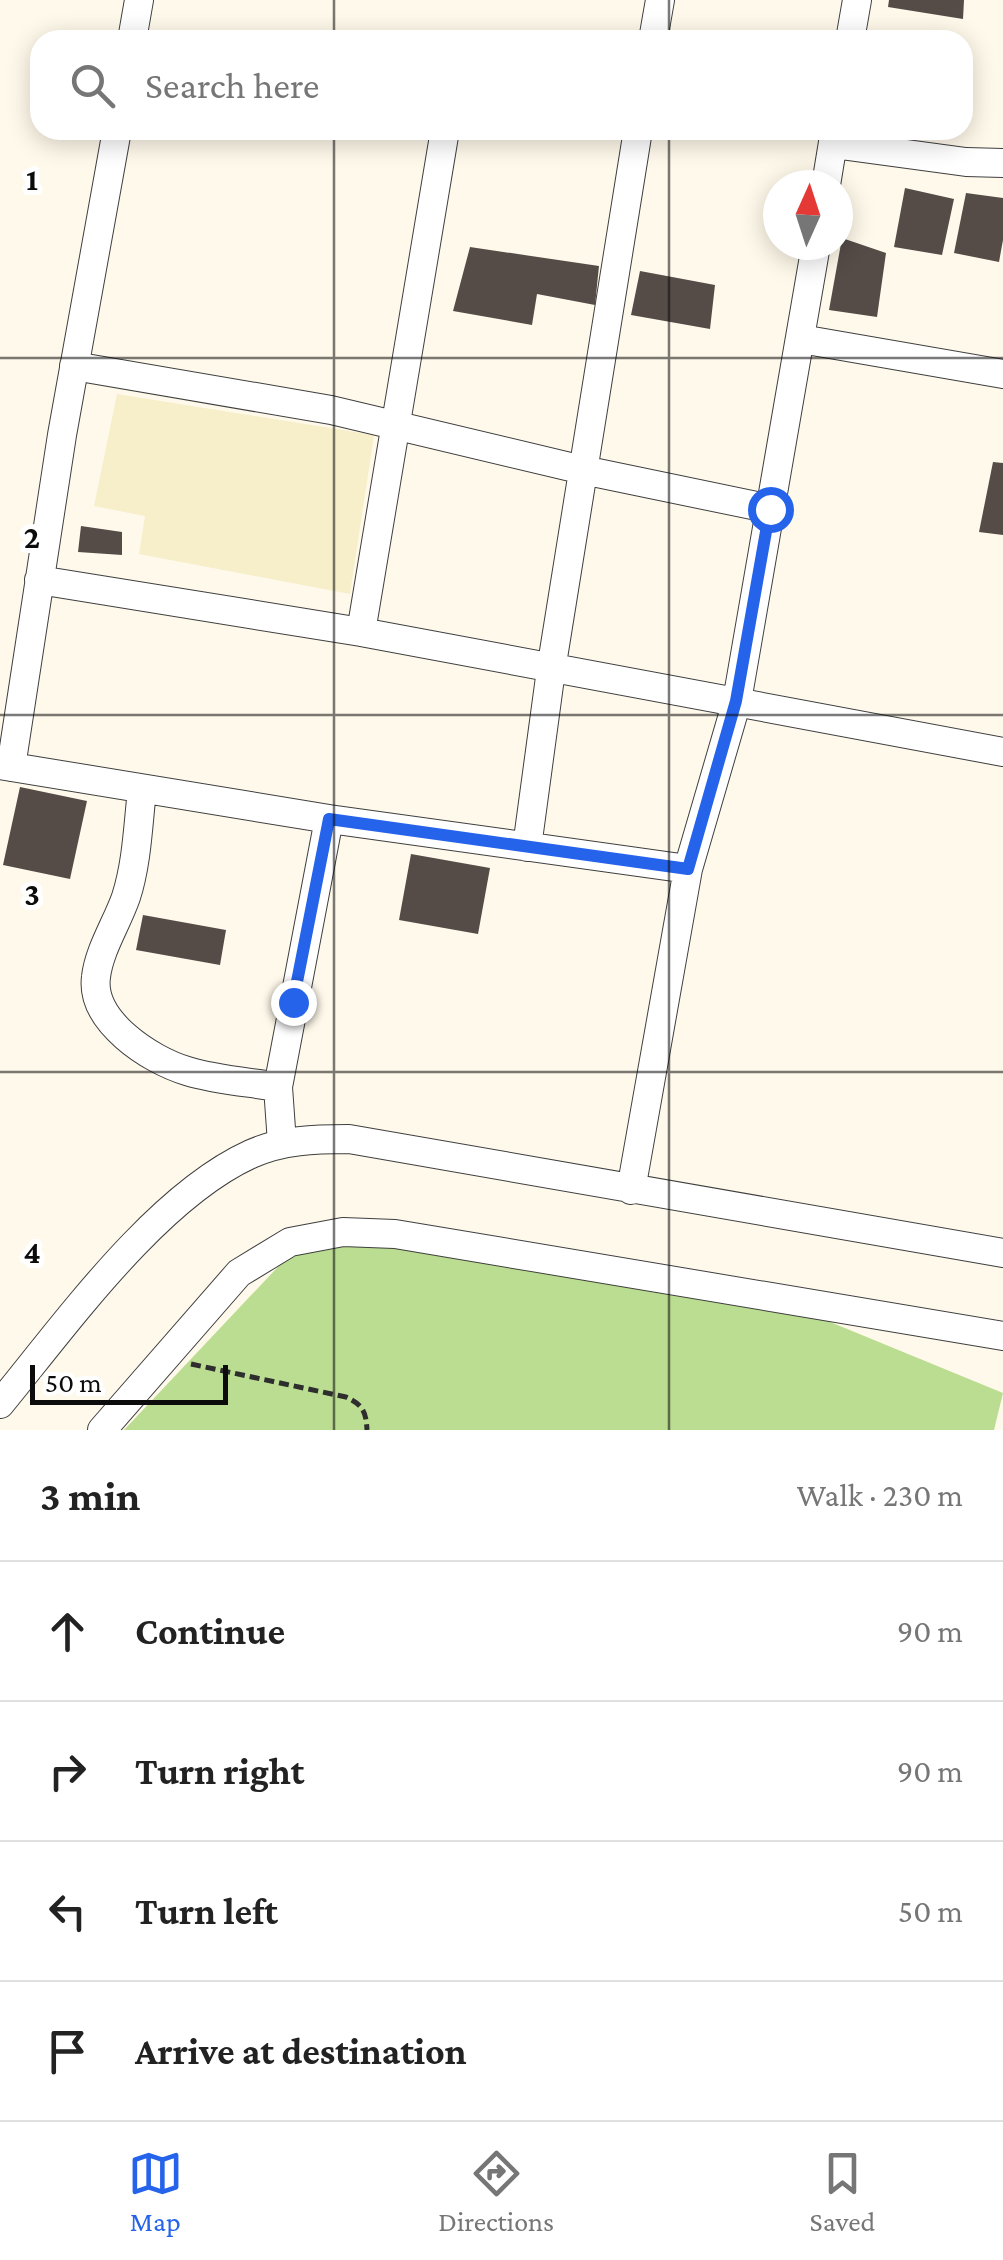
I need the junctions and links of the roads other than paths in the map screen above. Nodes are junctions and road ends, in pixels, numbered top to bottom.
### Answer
1 (139, 0) edge
2 (660, 0) edge
3 (857, 0) edge
4 (134, 30) edge
5 (655, 30) edge
6 (852, 30) edge
7 (114, 140) edge
8 (443, 140) edge
9 (636, 140) edge
10 (834, 140) edge
11 (850, 140) edge
12 (1003, 163) edge
13 (828, 170) edge
14 (814, 260) edge
15 (801, 339) junction
16 (74, 366) junction
17 (1003, 374) edge
18 (396, 425) junction
19 (583, 470) junction
20 (770, 509) junction
21 (39, 580) junction
22 (362, 632) junction
23 (551, 670) junction
24 (736, 701) junction
25 (1003, 752) edge
26 (6, 766) edge
27 (142, 790) junction
28 (329, 819) junction
29 (527, 847) junction
30 (688, 869) junction
31 (278, 1087) junction
32 (282, 1143) junction
33 (630, 1190) junction
34 (1003, 1253) edge
35 (1003, 1336) edge
36 (0, 1404) edge
37 (102, 1430) edge

1 - 4 street
2 - 5 street
3 - 6 street
7 - 16 street
8 - 18 street
9 - 19 street
10 - 13 street
11 - 12 street
14 - 15 street
15 - 17 street
15 - 20 street
16 - 18 street
16 - 21 street
18 - 19 street
18 - 22 street
19 - 20 street
19 - 23 street
20 - 24 street
21 - 22 street
21 - 26 street
22 - 23 street
23 - 24 street
23 - 29 street
24 - 25 street
24 - 30 street
26 - 27 street
27 - 28 street
27 - 31 street
28 - 29 street
28 - 31 street
29 - 30 street
30 - 33 street
31 - 32 street
32 - 33 street
32 - 36 street
33 - 34 street
35 - 37 street

